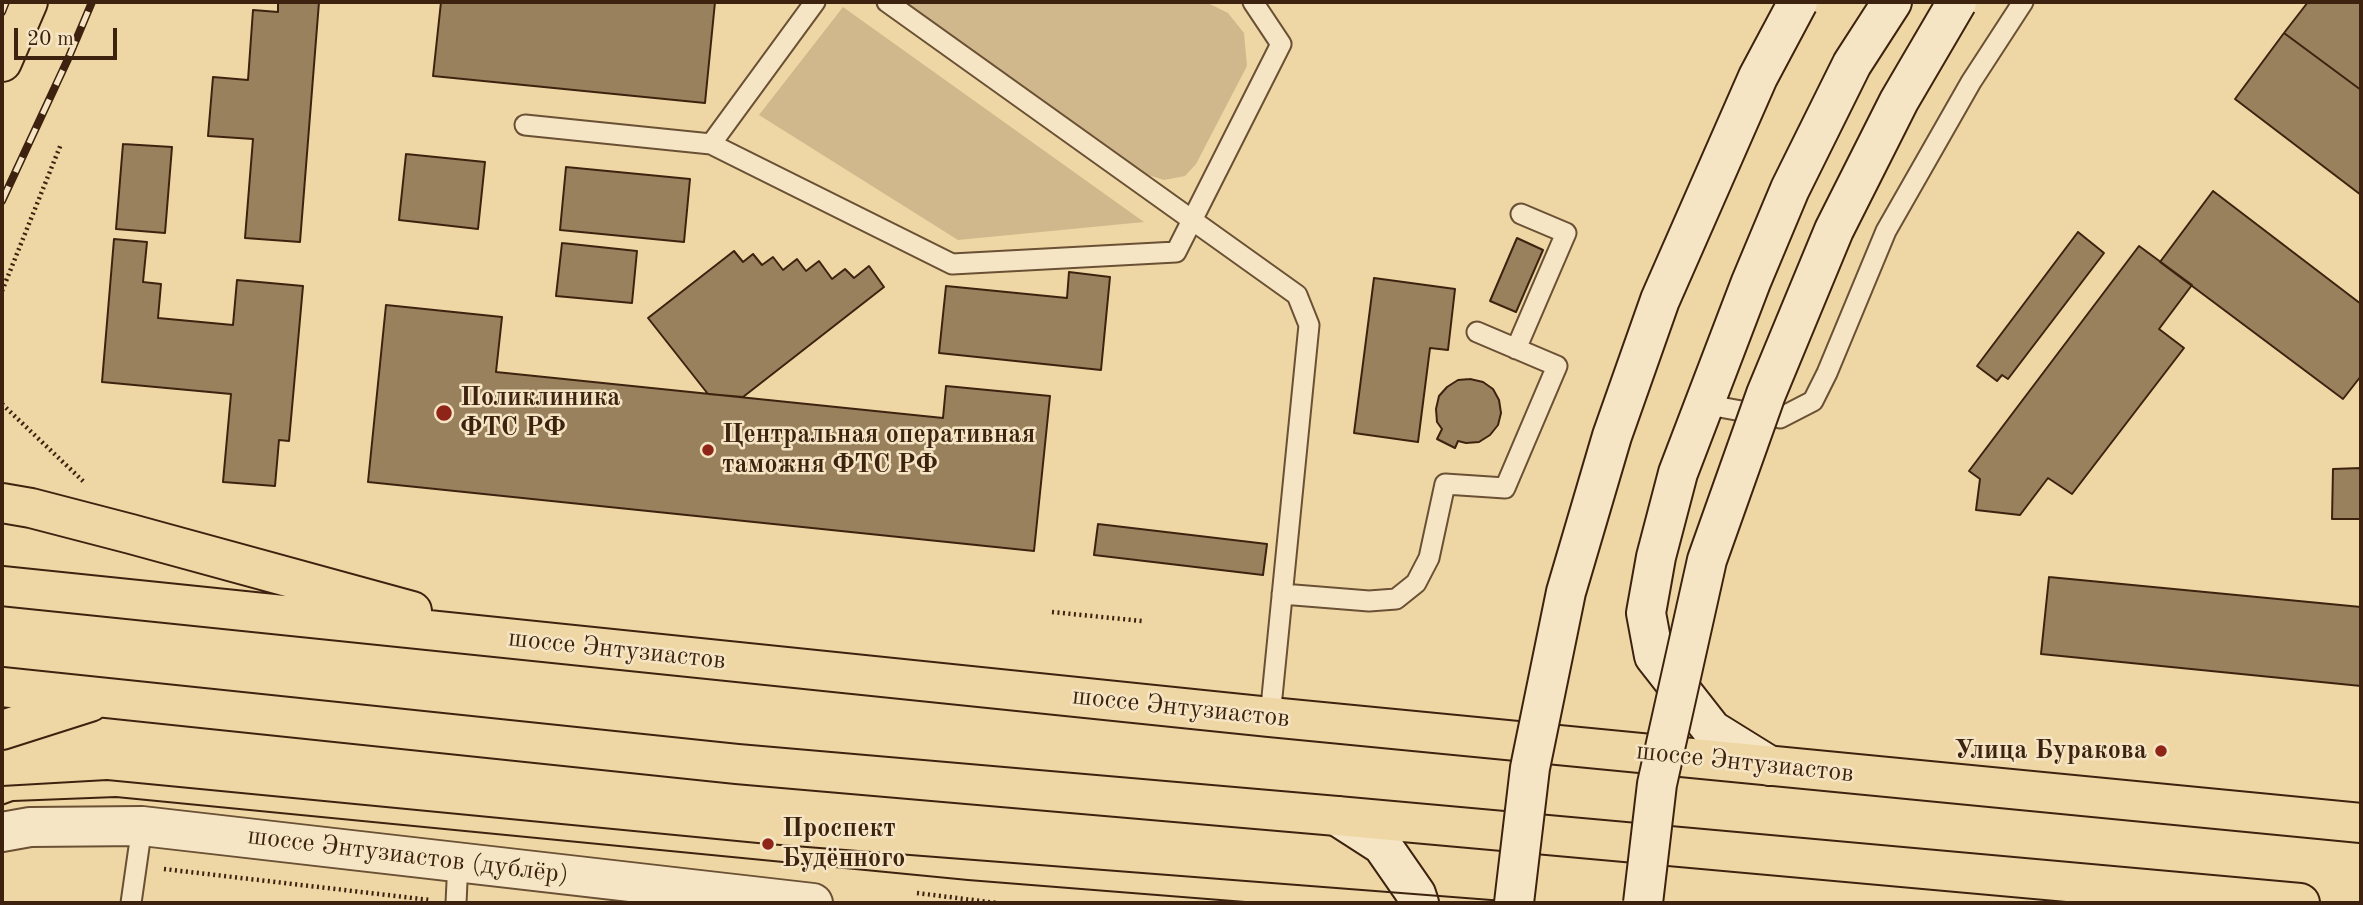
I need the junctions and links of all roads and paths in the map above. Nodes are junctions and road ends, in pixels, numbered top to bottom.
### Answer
1 (28, 2) edge
2 (816, 2) edge
3 (887, 2) edge
4 (1252, 2) edge
5 (1798, 2) edge
6 (1892, 2) edge
7 (1956, 2) edge
8 (2023, 2) edge
9 (2, 62) edge
10 (525, 125) dead end
11 (61, 144) dead end
12 (711, 144) junction
13 (1521, 214) dead end
14 (1192, 220) junction
15 (2, 291) edge
16 (1477, 332) dead end
17 (1516, 349) junction
18 (2, 404) edge
19 (1703, 404) junction
20 (91, 488) dead end
21 (2, 503) edge
22 (2, 586) edge
23 (1282, 594) junction
24 (1052, 611) dead end
25 (1142, 621) dead end
26 (522, 641) junction
27 (2, 687) edge
28 (105, 697) junction
29 (1270, 717) junction
30 (2, 730) edge
31 (1770, 766) junction
32 (1337, 816) junction
33 (2361, 824) edge
34 (142, 826) junction
35 (2, 832) edge
36 (458, 861) junction
37 (136, 866) junction
38 (917, 893) dead end
39 (448, 902) edge
40 (131, 903) edge
41 (813, 903) edge
42 (997, 903) edge
43 (1419, 903) edge
44 (1514, 903) edge
45 (1643, 903) edge
46 (2300, 903) edge

1 - 9 main road
2 - 12 lane
3 - 14 lane
4 - 14 lane
5 - 44 main road, bridge
6 - 19 main road
7 - 45 main road, bridge
8 - 19 lane
10 - 12 lane
11 - 15 path
12 - 14 lane
13 - 17 lane
14 - 23 lane
16 - 17 lane
17 - 23 lane
18 - 20 path
19 - 31 main road
21 - 26 main road
22 - 26 main road, шоссе Энтузиастов
23 - 29 lane
24 - 25 path
26 - 29 main road, шоссе Энтузиастов
27 - 28 main road
28 - 30 main road
28 - 32 main road
29 - 31 main road, шоссе Энтузиастов
31 - 33 main road, шоссе Энтузиастов
32 - 43 main road
32 - 46 main road
34 - 35 main road, шоссе Энтузиастов (дублёр)
34 - 36 main road, шоссе Энтузиастов (дублёр)
34 - 37 lane
36 - 39 lane
36 - 41 main road, шоссе Энтузиастов (дублёр)
37 - 39 path
37 - 40 lane
38 - 42 path

